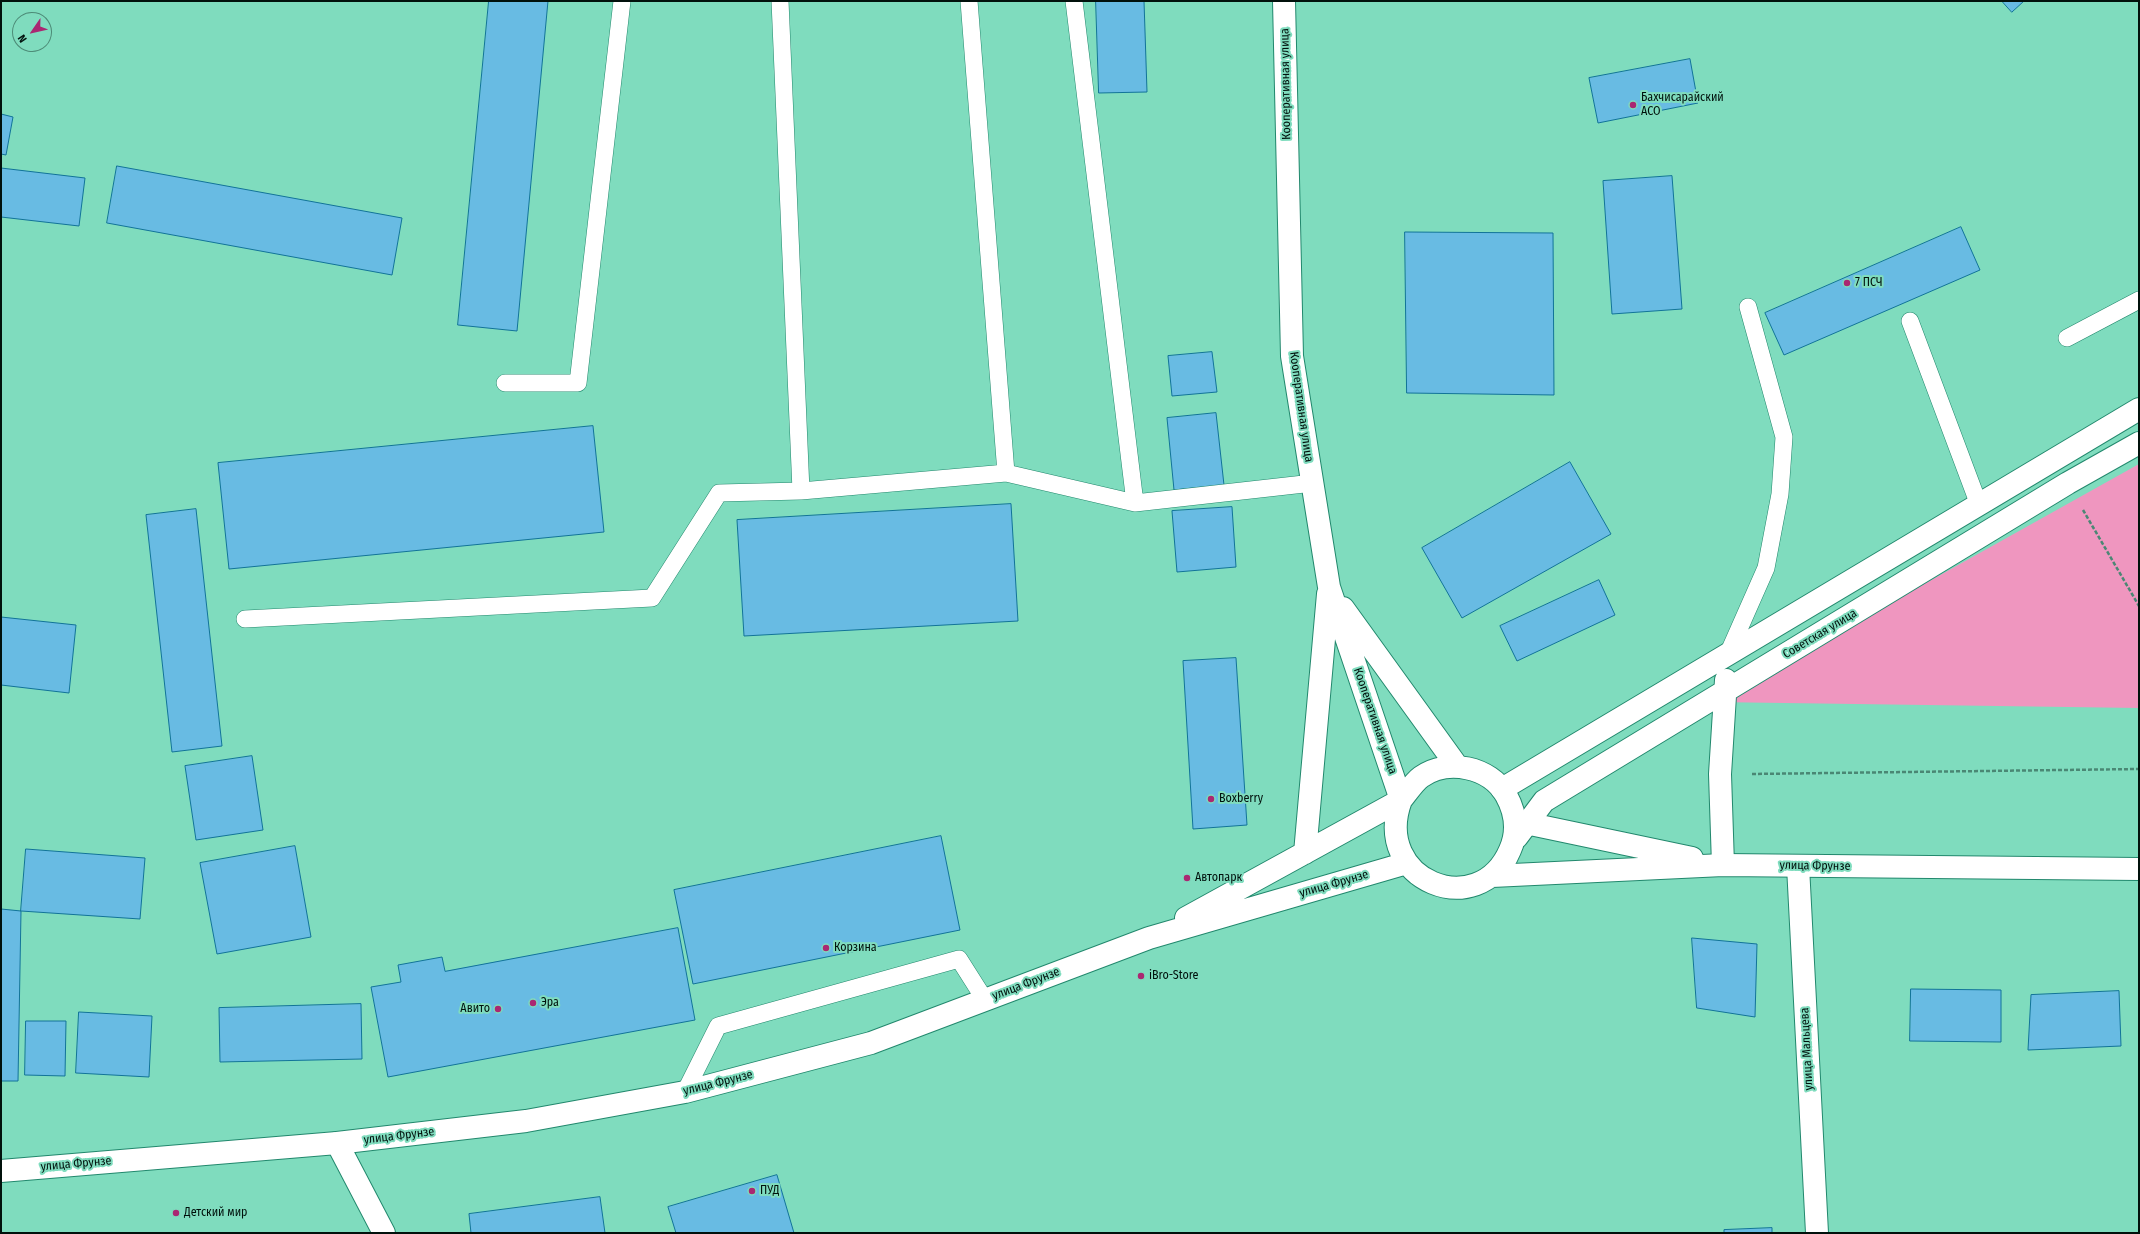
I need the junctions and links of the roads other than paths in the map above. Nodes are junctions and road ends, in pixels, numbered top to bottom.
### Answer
1 (622, 1) edge
2 (780, 1) edge
3 (969, 1) edge
4 (1074, 1) edge
5 (1284, 1) edge
6 (2139, 300) edge
7 (1748, 307) dead end
8 (1910, 321) dead end
9 (2067, 338) dead end
10 (505, 383) dead end
11 (2139, 409) edge
12 (2139, 443) edge
13 (1006, 473) junction
14 (1313, 483) junction
15 (801, 491) junction
16 (1135, 503) junction
17 (1979, 505) junction
18 (1329, 587) junction
19 (245, 619) dead end
20 (1728, 654) junction
21 (1726, 691) junction
22 (1457, 766) junction
23 (1502, 789) junction
24 (1402, 800) junction
25 (1515, 831) junction
26 (1305, 853) junction
27 (1407, 863) junction
28 (1723, 865) junction
29 (1798, 866) junction
30 (2139, 869) edge
31 (1492, 876) junction
32 (1149, 938) junction
33 (985, 1000) junction
34 (685, 1092) junction
35 (337, 1143) junction
36 (1, 1171) edge
37 (384, 1233) edge
38 (1816, 1233) edge

1 - 10 lane
2 - 15 lane
3 - 13 lane
4 - 16 lane
5 - 14 main road, Кооперативная улица
6 - 9 lane
7 - 20 lane
8 - 17 lane
11 - 17 main road
12 - 21 main road, Советская улица
13 - 15 lane
13 - 16 lane
14 - 16 lane
14 - 18 main road, Кооперативная улица
15 - 19 lane
17 - 20 main road
18 - 22 main road
18 - 24 main road, Кооперативная улица
18 - 26 main road
20 - 21 main road
20 - 23 main road
21 - 25 main road, Советская улица
21 - 28 main road
22 - 23 main road
22 - 24 main road
23 - 25 main road
24 - 26 main road
24 - 27 main road
25 - 28 main road
25 - 31 main road
26 - 32 main road
27 - 31 main road
27 - 32 main road, улица Фрунзе
28 - 29 main road, улица Фрунзе
28 - 31 main road, улица Фрунзе
29 - 30 main road, улица Фрунзе
29 - 38 main road, улица Мальцева
32 - 33 main road, улица Фрунзе
33 - 34 main road, улица Фрунзе
33 - 34 lane
34 - 35 main road, улица Фрунзе
35 - 36 main road, улица Фрунзе
35 - 37 main road

